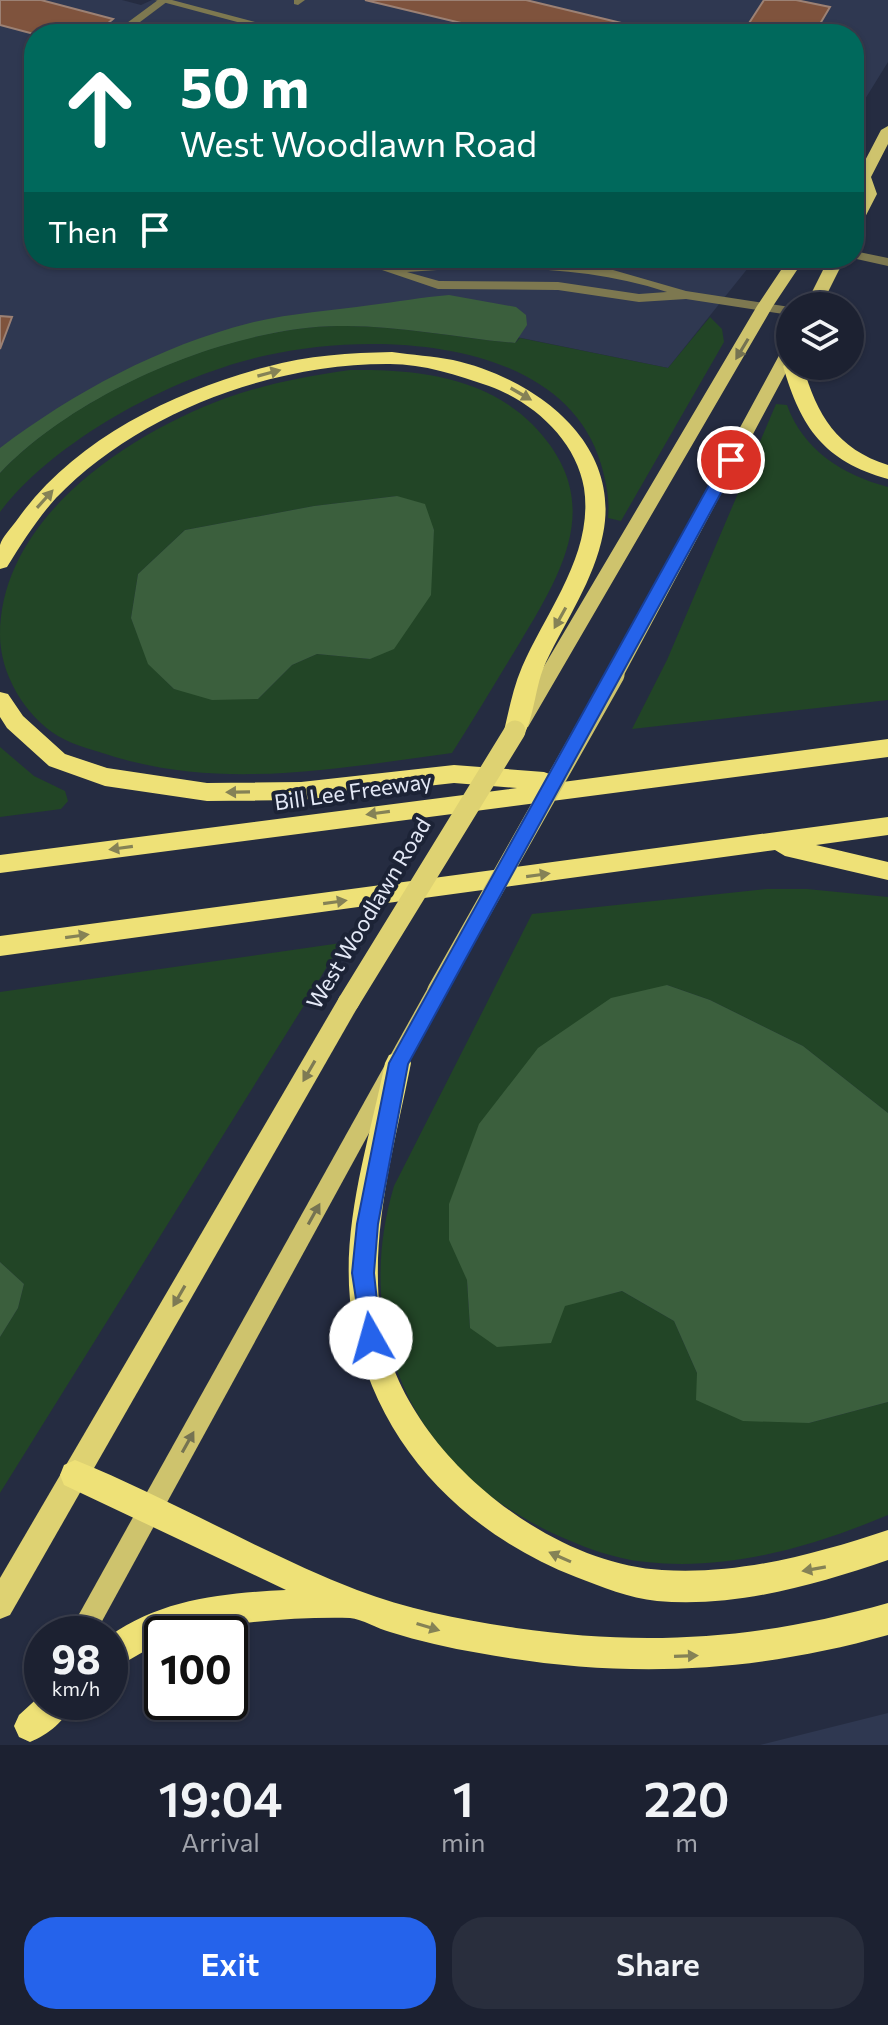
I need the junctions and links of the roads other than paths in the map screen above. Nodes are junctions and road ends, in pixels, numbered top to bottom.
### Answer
1 (162, 0) edge
2 (130, 24) edge
3 (256, 24) edge
4 (888, 130) edge
5 (864, 166) edge
6 (864, 186) edge
7 (864, 206) edge
8 (864, 257) edge
9 (888, 262) edge
10 (409, 268) edge
11 (560, 268) edge
12 (790, 268) edge
13 (832, 268) edge
14 (820, 292) edge
15 (686, 295) junction
16 (765, 306) junction
17 (776, 308) edge
18 (776, 379) edge
19 (797, 380) edge
20 (888, 472) edge
21 (0, 562) edge
22 (536, 684) junction
23 (0, 700) edge
24 (515, 731) joint
25 (888, 748) edge
26 (594, 785) junction
27 (888, 826) edge
28 (771, 844) junction
29 (0, 864) edge
30 (888, 871) edge
31 (0, 946) edge
32 (398, 1063) junction
33 (75, 1475) junction
34 (150, 1510) junction
35 (888, 1545) edge
36 (354, 1604) junction
37 (0, 1605) edge
38 (91, 1616) edge
39 (888, 1619) edge
40 (128, 1642) edge

1 - 2 street
1 - 3 street
4 - 5 main road
6 - 7 main road
8 - 9 street
10 - 15 street
11 - 15 street
12 - 16 main road
13 - 14 main road
15 - 16 street
16 - 17 street
16 -> 22 main road
18 - 32 main road, bridge
19 - 20 highway
21 -> 22 highway
22 - 24 highway
26 -> 23 highway
24 -> 33 highway, West Woodlawn Road, bridge
25 - 26 highway, Bill Lee Freeway
26 -> 29 highway, Bill Lee Freeway
27 - 28 highway
28 - 30 highway
31 -> 28 highway
34 -> 32 main road
35 -> 32 highway
33 - 34 highway
33 - 37 highway, West Woodlawn Road
34 - 36 highway
34 - 38 main road
36 -> 39 highway
36 - 40 highway

